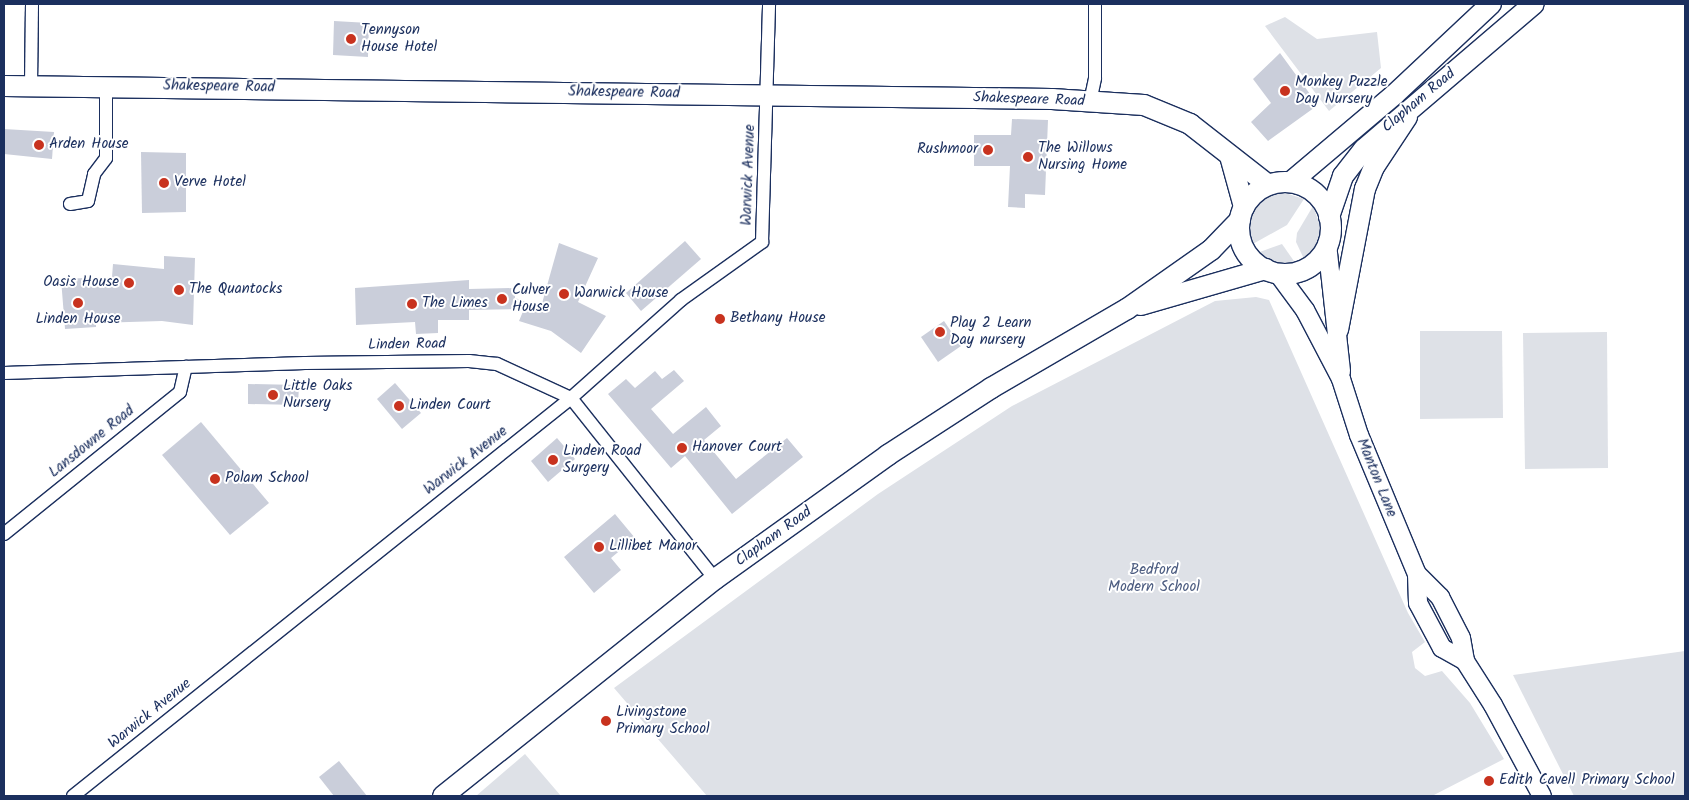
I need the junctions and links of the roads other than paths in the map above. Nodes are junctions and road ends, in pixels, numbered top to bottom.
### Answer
1 (32, 4) edge
2 (769, 4) edge
3 (1095, 4) edge
4 (1491, 4) edge
5 (1534, 4) edge
6 (4, 86) edge
7 (32, 86) junction
8 (106, 86) junction
9 (768, 94) junction
10 (1090, 102) junction
11 (1410, 111) junction
12 (1230, 156) junction
13 (1291, 182) junction
14 (1268, 185) junction
15 (70, 204) dead end
16 (1242, 214) junction
17 (1329, 216) junction
18 (1327, 244) junction
19 (1272, 272) junction
20 (1128, 309) junction
21 (1338, 330) junction
22 (186, 366) junction
23 (4, 373) edge
24 (1341, 379) junction
25 (571, 398) junction
26 (10, 522) edge
27 (4, 534) edge
28 (715, 580) junction
29 (73, 796) edge
30 (443, 796) edge
31 (1542, 796) edge

1 - 7 street
2 - 9 street
3 - 10 street
4 - 13 main road, Clapham Road
5 - 11 main road, Clapham Road
6 - 7 main road, Shakespeare Road
7 - 8 main road, Shakespeare Road
8 - 9 main road, Shakespeare Road
8 - 15 street
9 - 10 main road, Shakespeare Road
9 - 25 street, Warwick Avenue
10 - 12 main road, Shakespeare Road
11 - 17 main road, Clapham Road
11 - 21 main road
12 - 14 main road, Shakespeare Road
12 - 16 main road
13 - 14 main road
13 - 17 main road
14 - 16 main road
16 - 19 main road
16 - 20 main road, Clapham Road
17 - 18 main road
18 - 19 main road
18 - 21 street, Manton Lane
19 - 20 main road, Clapham Road
19 - 24 street, Manton Lane
20 - 28 main road, Clapham Road
21 - 24 street, Manton Lane
22 - 23 street, Linden Road
22 - 25 street, Linden Road
22 - 26 street, Lansdowne Road
24 - 31 street, Manton Lane
25 - 28 street, Linden Road
25 - 29 street, Warwick Avenue
26 - 27 street, Lansdowne Road
28 - 30 main road, Clapham Road

